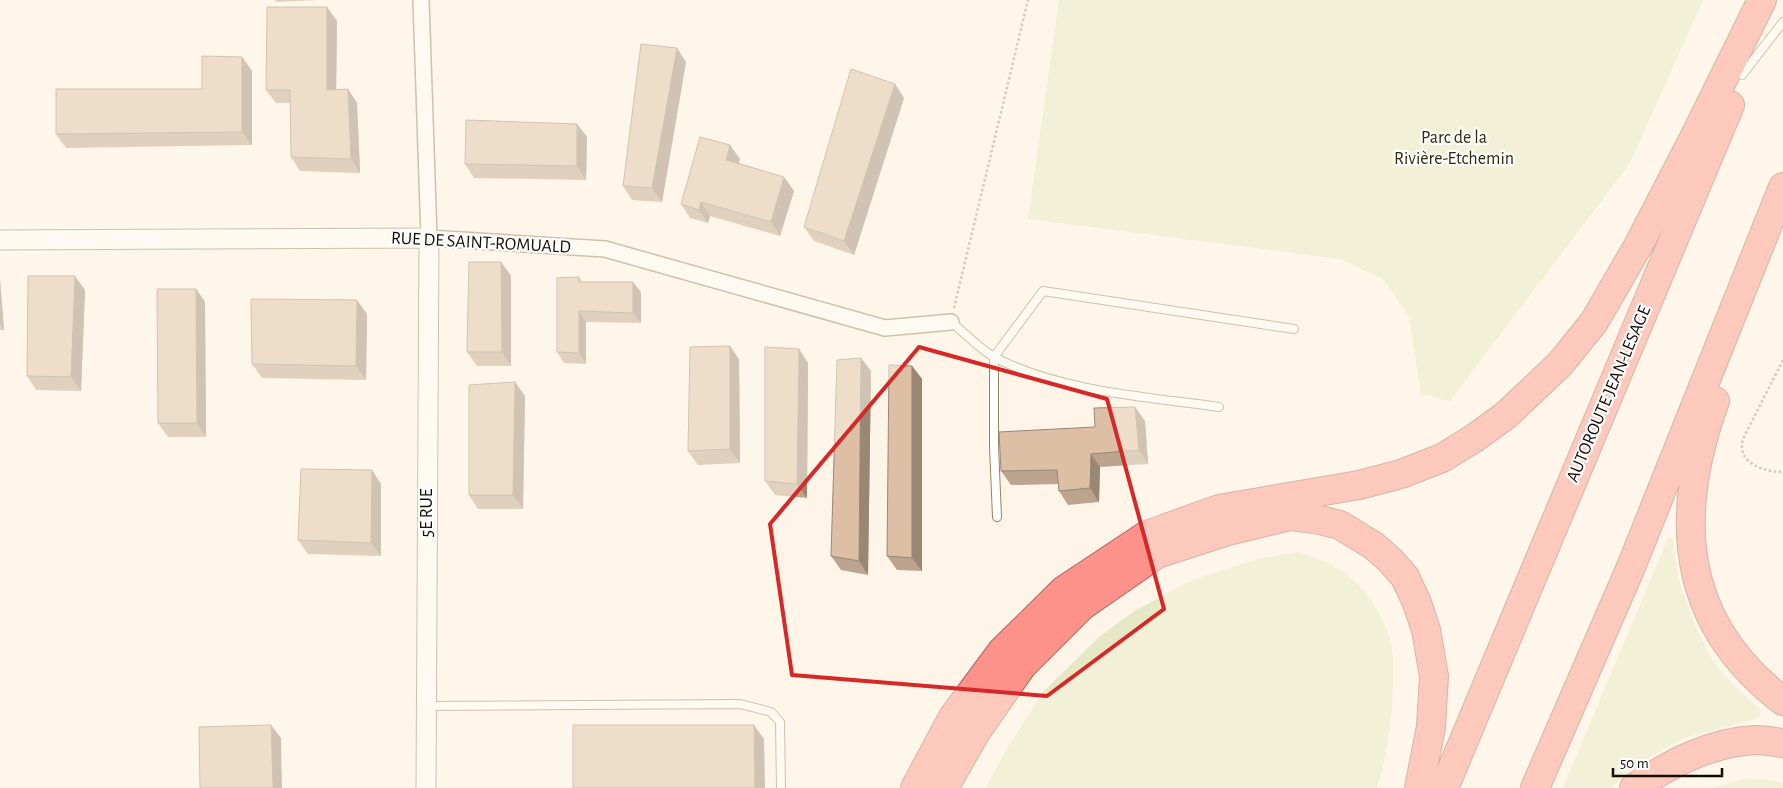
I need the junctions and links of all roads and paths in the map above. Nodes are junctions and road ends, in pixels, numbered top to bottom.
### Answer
1 (422, 0) edge
2 (1028, 0) edge
3 (1762, 0) edge
4 (1774, 0) edge
5 (1783, 22) edge
6 (1742, 75) junction
7 (1783, 187) edge
8 (1783, 221) edge
9 (429, 238) junction
10 (0, 240) edge
11 (951, 322) junction
12 (1294, 329) dead end
13 (994, 357) junction
14 (1783, 360) edge
15 (1219, 407) dead end
16 (1783, 472) edge
17 (997, 517) dead end
18 (1783, 700) edge
19 (426, 706) junction
20 (1783, 743) edge
21 (426, 788) edge
22 (781, 788) edge
23 (915, 788) edge
24 (944, 788) edge
25 (1419, 788) edge
26 (1444, 788) edge
27 (1535, 788) edge
28 (1634, 788) edge

1 - 9 street
2 - 11 path
3 - 23 highway
4 - 6 highway, AUTOROUTE JEAN-LESAGE
5 - 6 lane
6 - 26 highway, AUTOROUTE JEAN-LESAGE
7 - 27 highway
8 - 18 highway
9 - 10 street, RUE DE SAINT-ROMUALD
9 - 11 street, RUE DE SAINT-ROMUALD
9 - 19 street, 5E RUE
11 - 13 lane
12 - 13 lane
13 - 15 lane
13 - 17 lane
14 - 16 path
19 - 21 street, 5E RUE
19 - 22 lane
20 - 28 highway
24 - 25 highway

